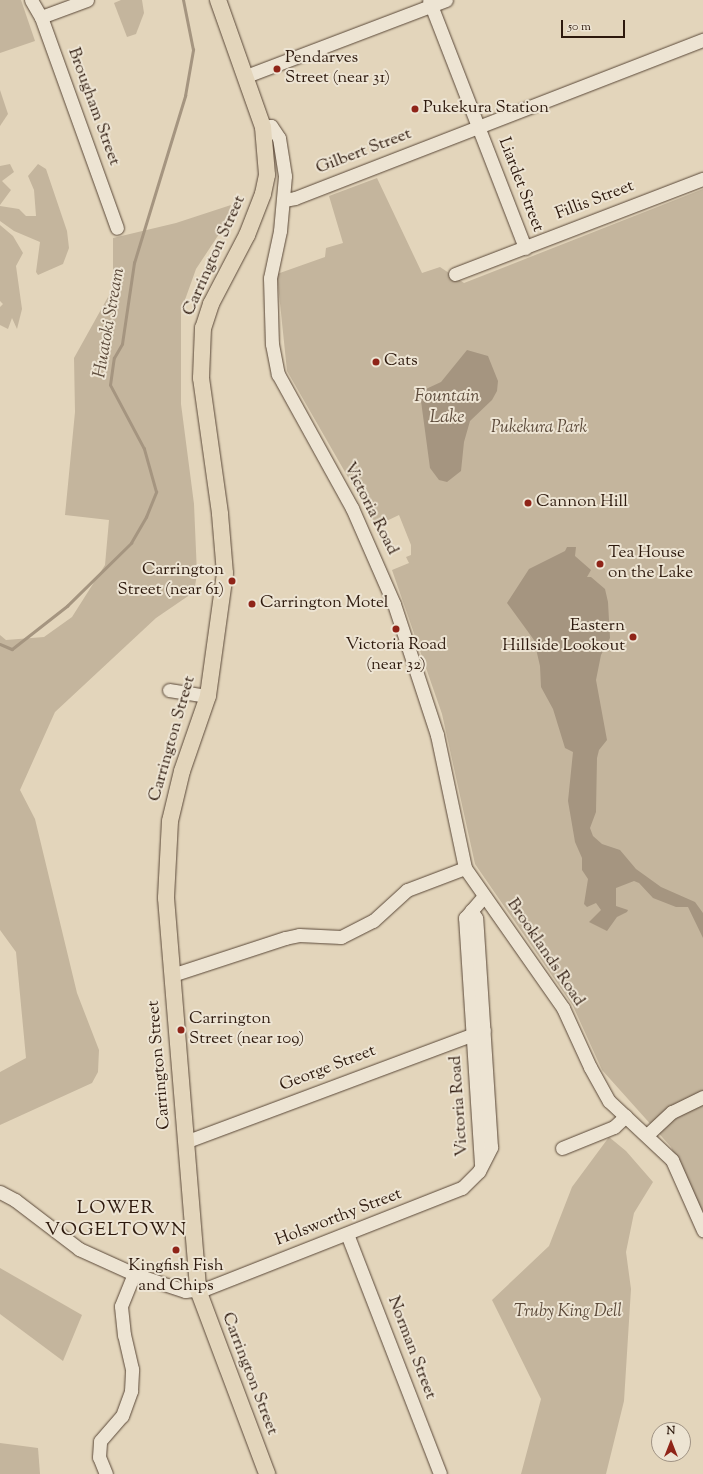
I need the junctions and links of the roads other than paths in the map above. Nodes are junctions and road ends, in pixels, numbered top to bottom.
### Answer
1 (31, 0) edge
2 (87, 0) edge
3 (218, 0) edge
4 (446, 0) edge
5 (430, 3) edge
6 (41, 18) junction
7 (703, 40) edge
8 (246, 76) junction
9 (263, 127) junction
10 (478, 127) junction
11 (703, 179) edge
12 (284, 200) junction
13 (117, 228) dead end
14 (525, 248) junction
15 (455, 274) dead end
16 (170, 690) dead end
17 (208, 696) junction
18 (465, 868) junction
19 (484, 896) junction
20 (172, 975) junction
21 (479, 1031) junction
22 (703, 1097) edge
23 (626, 1116) junction
24 (647, 1135) junction
25 (185, 1142) junction
26 (562, 1148) dead end
27 (481, 1164) joint
28 (0, 1192) edge
29 (703, 1230) edge
30 (347, 1234) junction
31 (134, 1274) junction
32 (198, 1290) junction
33 (106, 1474) edge
34 (267, 1474) edge
35 (440, 1474) edge

1 - 6 street, Brougham Street
2 - 6 street
3 - 8 main road, Carrington Street
4 - 5 street
5 - 8 street
5 - 10 street, Liardet Street
6 - 13 street, Brougham Street
7 - 10 street, Gilbert Street
8 - 9 main road, Carrington Street
9 - 12 street, Victoria Road
9 - 17 main road, Carrington Street
10 - 12 street, Gilbert Street
10 - 14 street, Liardet Street
11 - 14 street, Fillis Street
12 - 18 street, Victoria Road
14 - 15 street, Fillis Street
16 - 17 street
17 - 20 main road, Carrington Street
18 - 19 street, Victoria Road
18 - 20 street
19 - 21 street, Victoria Road
19 - 23 street, Brooklands Road
20 - 25 main road, Carrington Street
21 - 25 street, George Street
21 - 27 street, Victoria Road
22 - 24 street
23 - 24 street, Brooklands Road
23 - 26 street
24 - 29 street, Brooklands Road
25 - 32 main road, Carrington Street
27 - 30 street, Holsworthy Street
28 - 31 street, Holsworthy Street
30 - 32 street, Holsworthy Street
30 - 35 street, Norman Street
31 - 32 street, Holsworthy Street
31 - 33 street
32 - 34 main road, Carrington Street

